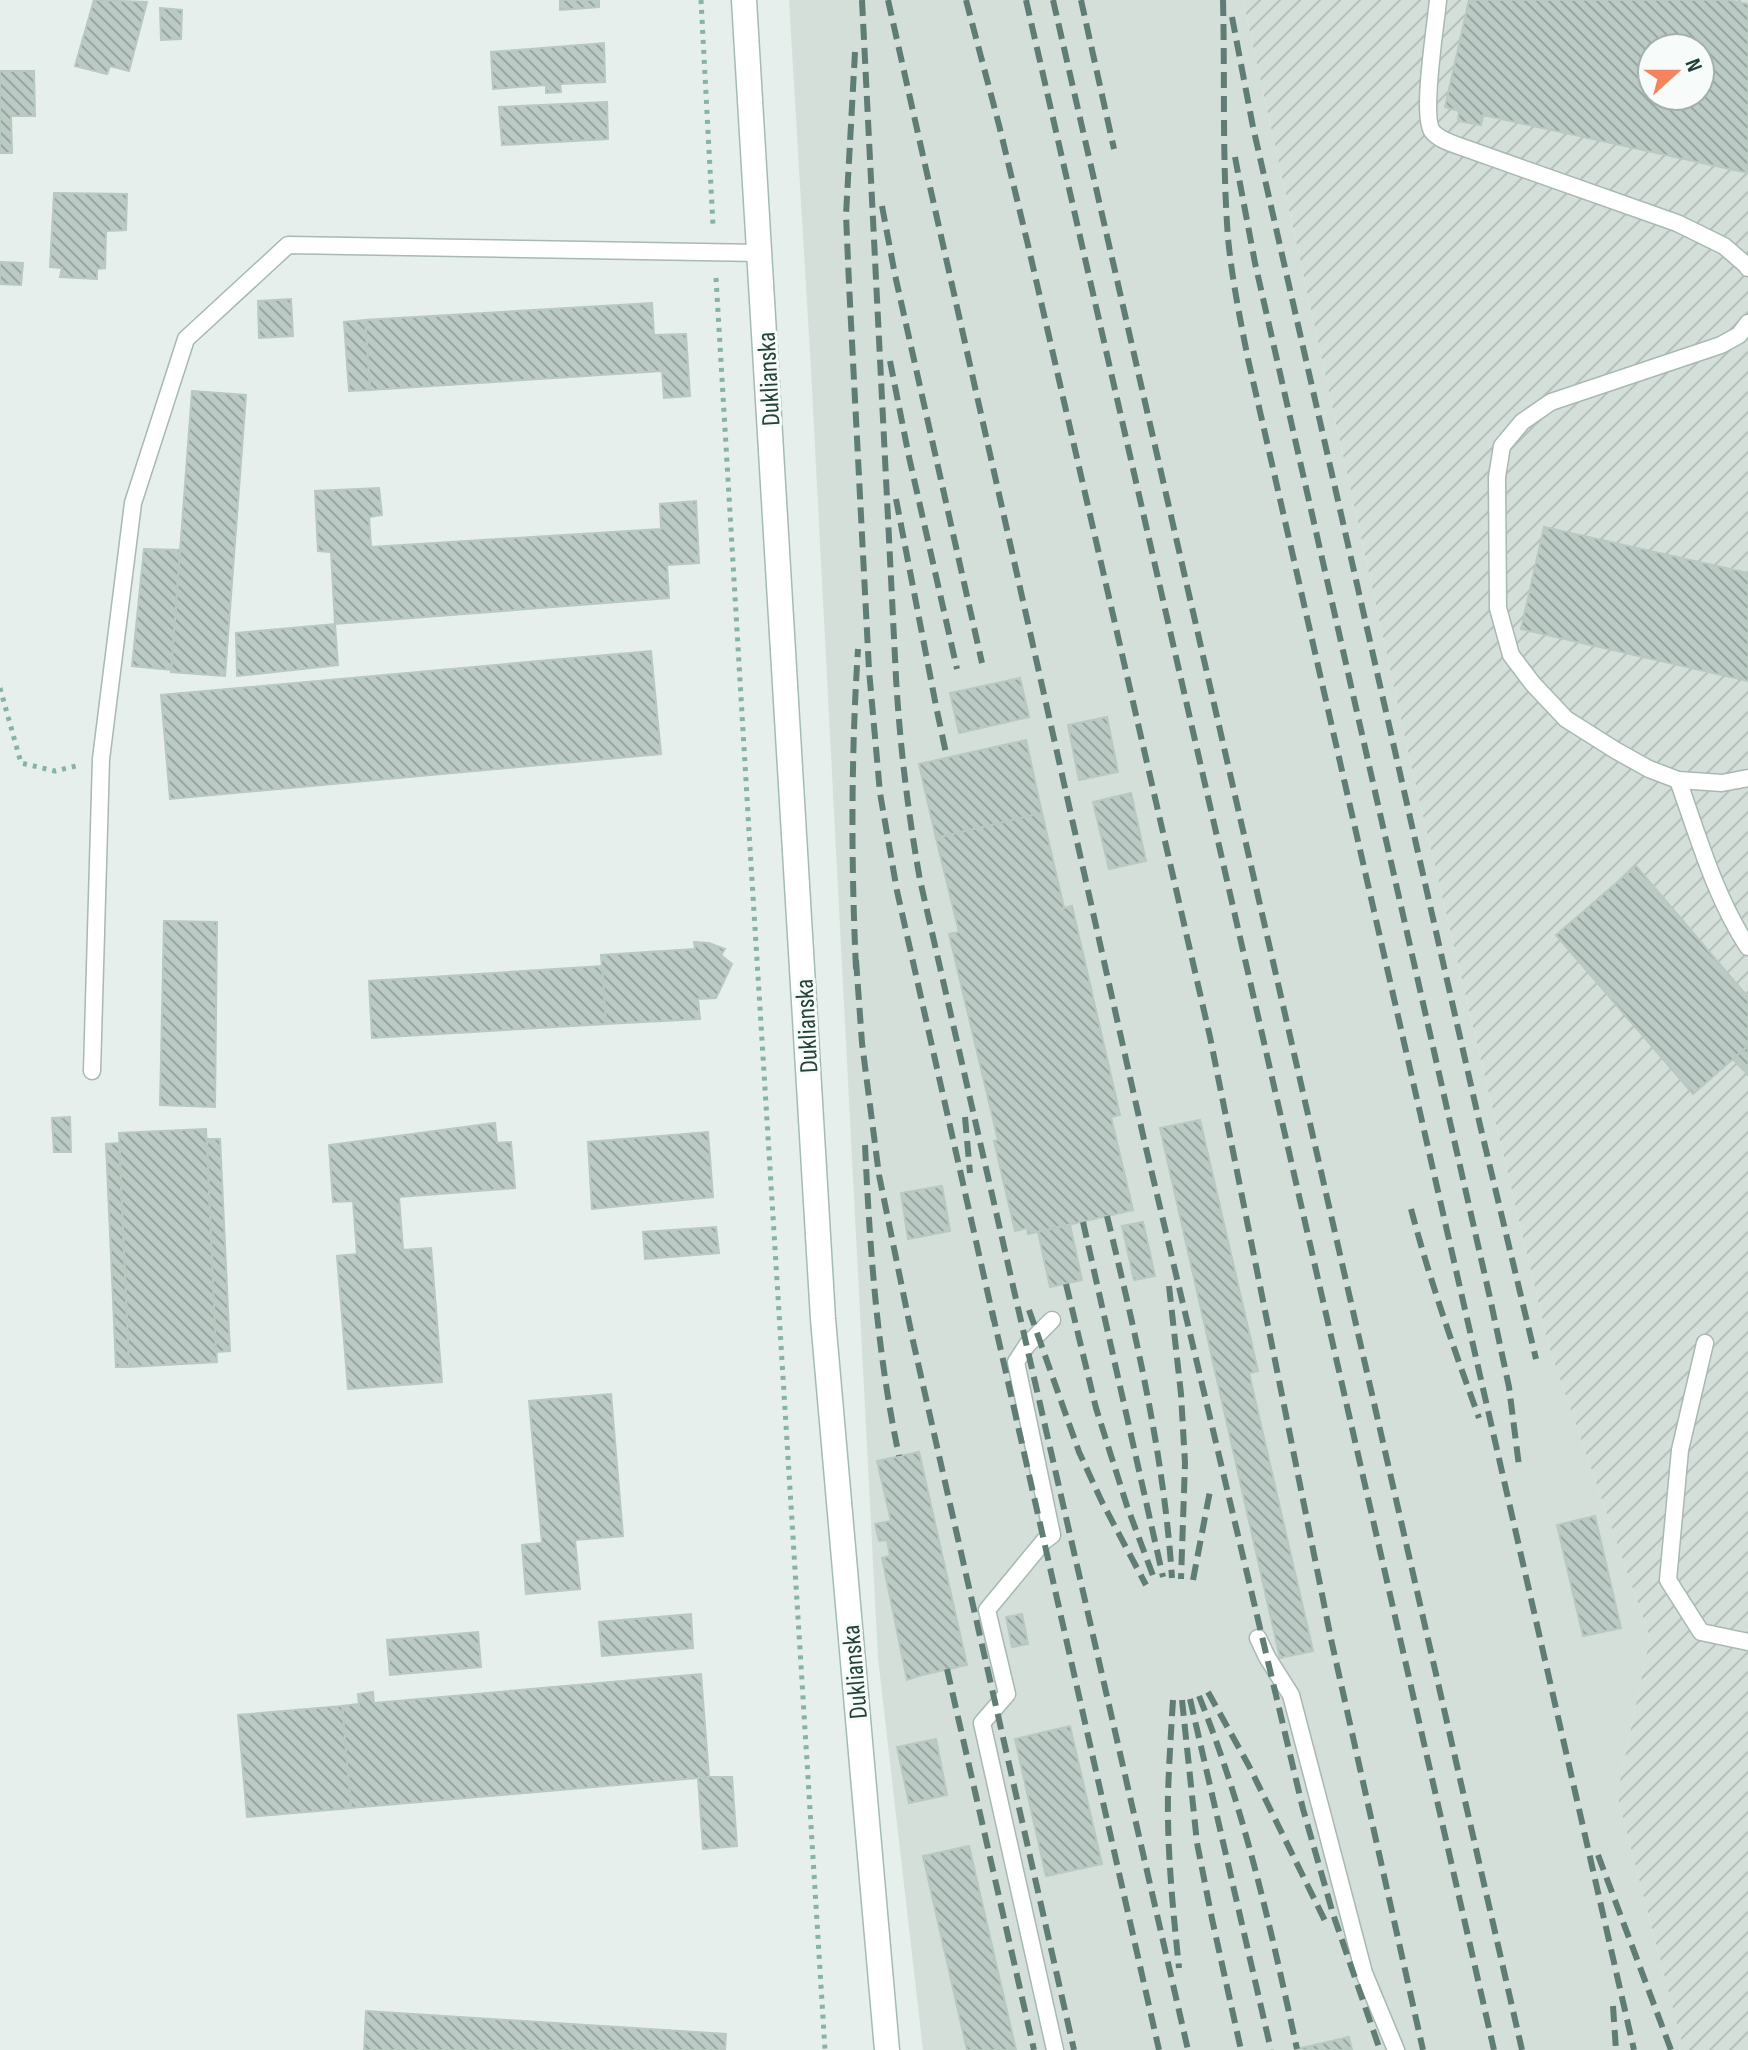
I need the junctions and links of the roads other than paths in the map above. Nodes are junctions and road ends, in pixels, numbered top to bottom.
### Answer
1 (744, 0) edge
2 (1438, 0) edge
3 (761, 253) junction
4 (1748, 268) edge
5 (1748, 323) edge
6 (1748, 778) edge
7 (1678, 780) junction
8 (1748, 947) edge
9 (92, 1071) dead end
10 (1052, 1320) dead end
11 (1705, 1343) dead end
12 (1258, 1638) dead end
13 (1748, 1642) edge
14 (887, 2050) edge
15 (1055, 2050) edge
16 (1396, 2050) edge

1 - 3 street, Duklianska
2 - 4 lane
3 - 9 lane
3 - 14 street, Duklianska
5 - 7 lane
6 - 7 lane
7 - 8 lane
10 - 15 lane
11 - 13 lane
12 - 16 lane

